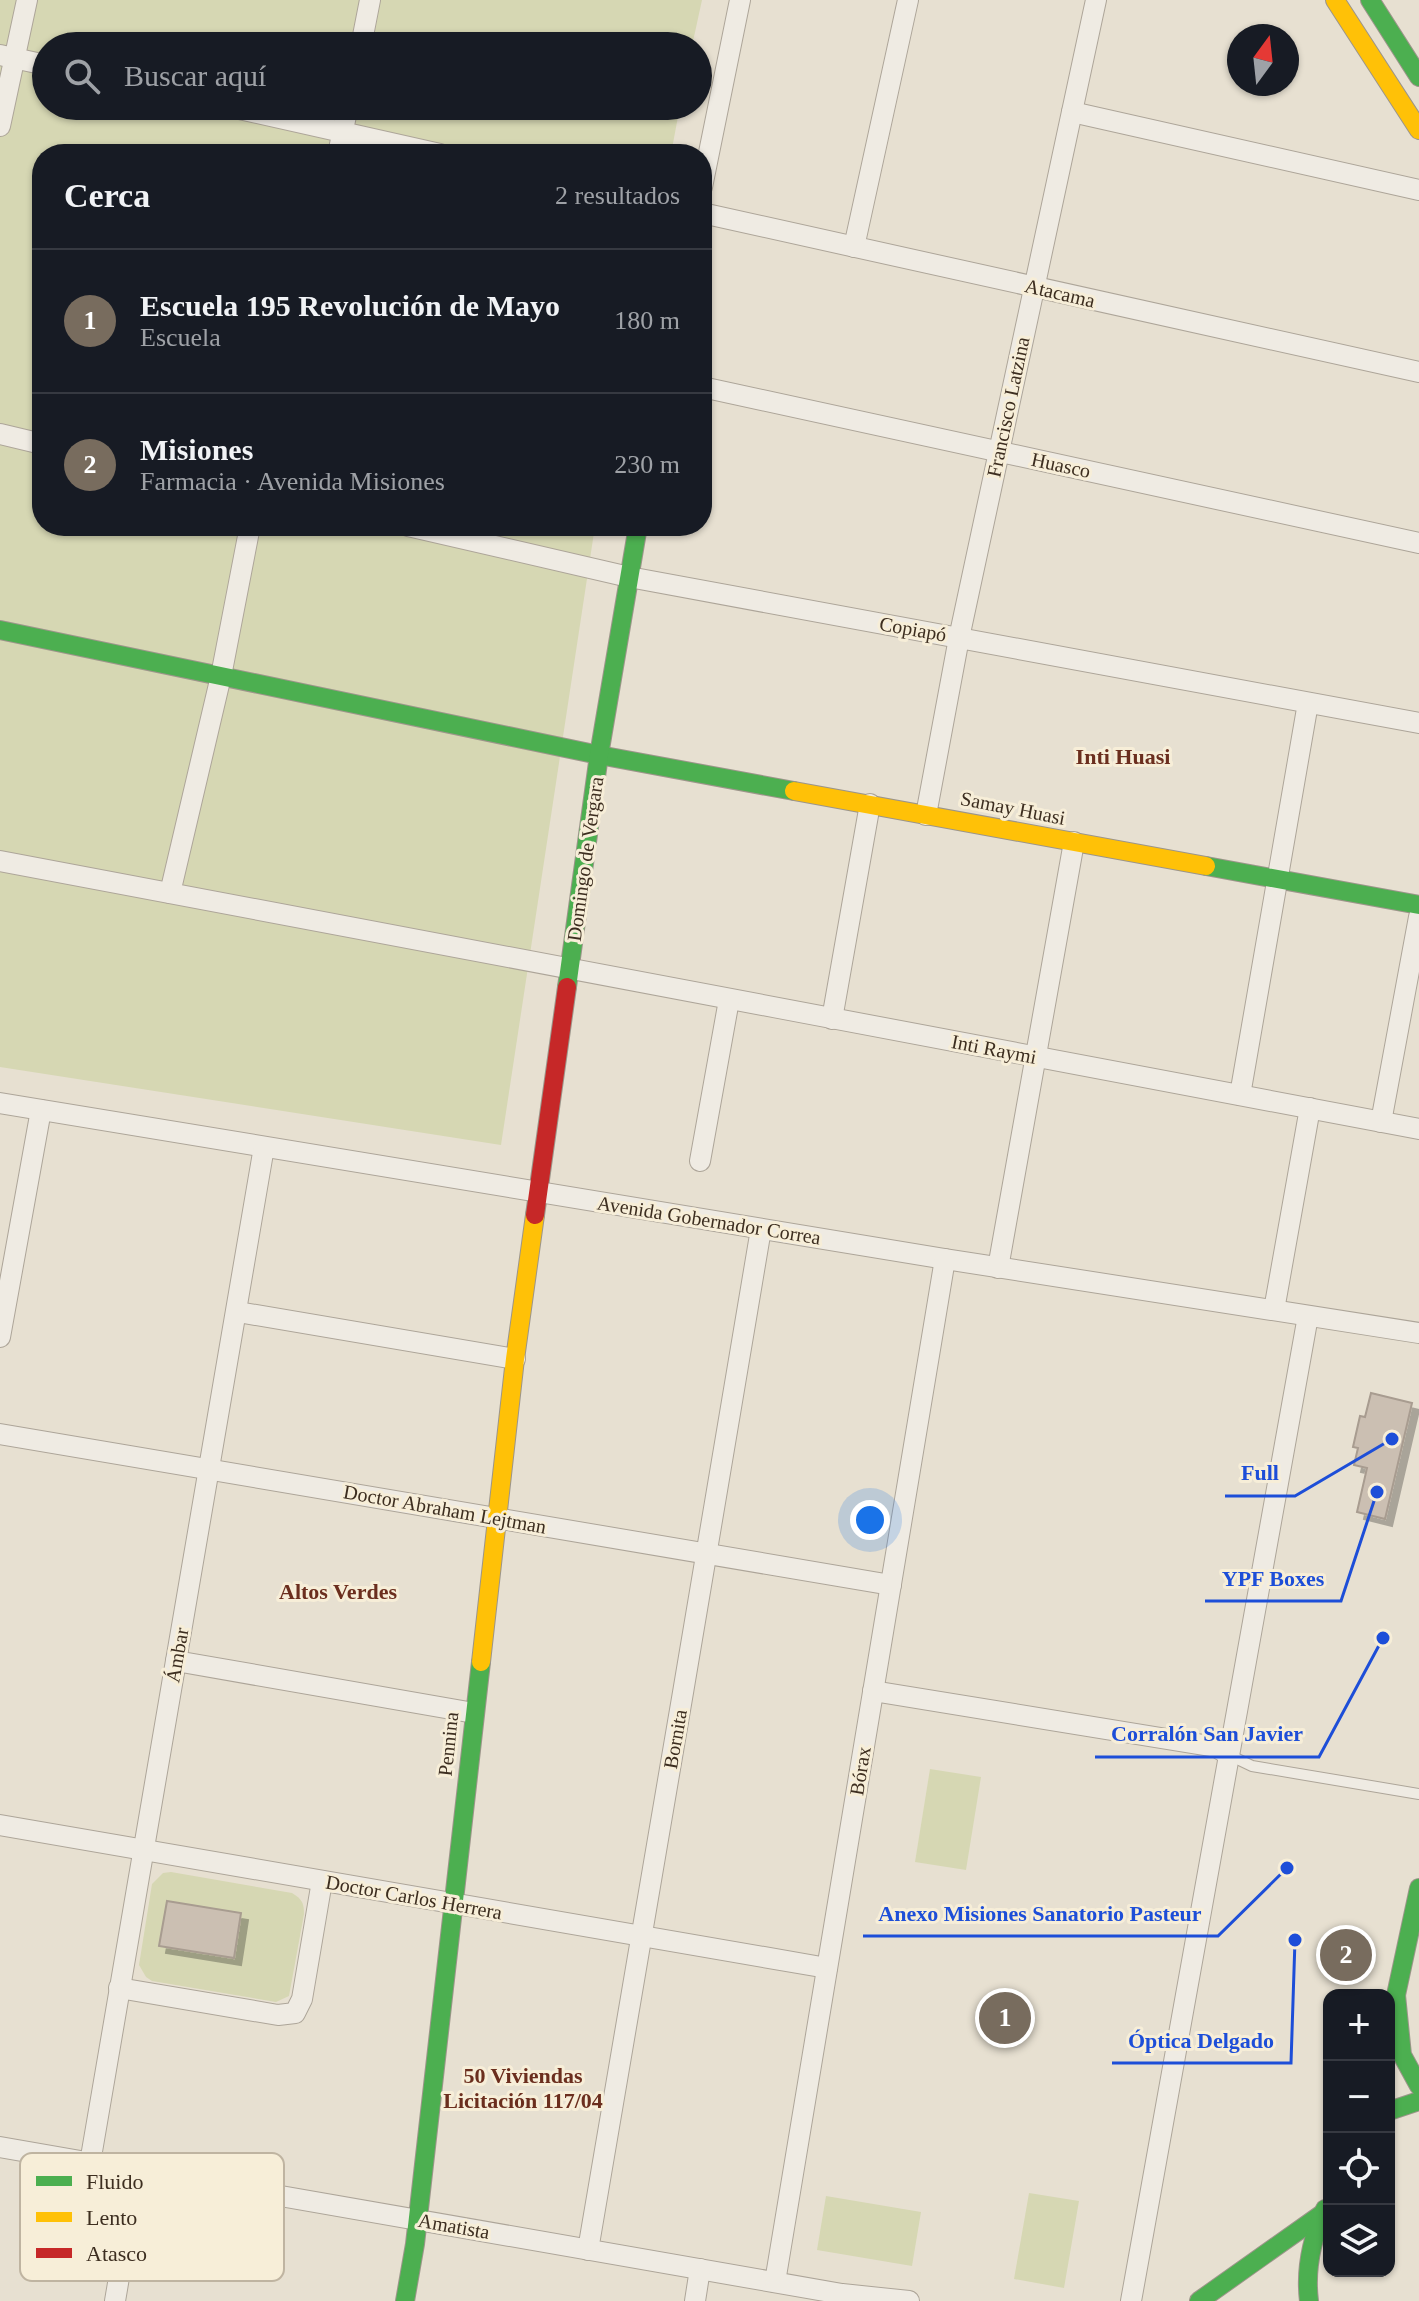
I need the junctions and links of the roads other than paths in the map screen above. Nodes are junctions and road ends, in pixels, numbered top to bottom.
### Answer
1 (27, 0) edge
2 (370, 0) edge
3 (740, 0) edge
4 (908, 0) edge
5 (1096, 0) edge
6 (1335, 0) edge
7 (1370, 0) edge
8 (364, 32) edge
9 (7, 57) edge
10 (32, 62) edge
11 (1419, 77) edge
12 (1072, 112) junction
13 (289, 120) edge
14 (345, 120) edge
15 (0, 126) edge
16 (1419, 130) edge
17 (343, 132) junction
18 (340, 144) edge
19 (396, 144) edge
20 (711, 144) edge
21 (1419, 190) edge
22 (712, 215) edge
23 (854, 247) junction
24 (1034, 287) junction
25 (1419, 372) edge
26 (712, 389) edge
27 (0, 434) edge
28 (32, 442) edge
29 (999, 451) junction
30 (248, 536) edge
31 (451, 536) edge
32 (636, 536) edge
33 (1419, 543) edge
34 (629, 577) junction
35 (0, 630) edge
36 (959, 638) junction
37 (221, 676) junction
38 (1308, 703) junction
39 (1419, 723) edge
40 (599, 755) junction
41 (870, 804) junction
42 (926, 815) junction
43 (1074, 842) junction
44 (0, 861) edge
45 (1277, 879) junction
46 (170, 893) junction
47 (1419, 905) edge
48 (1419, 917) edge
49 (569, 969) junction
50 (729, 1000) junction
51 (832, 1019) junction
52 (1035, 1057) junction
53 (1240, 1095) junction
54 (0, 1103) edge
55 (1310, 1108) junction
56 (41, 1110) junction
57 (1381, 1122) junction
58 (1419, 1129) edge
59 (264, 1147) junction
60 (700, 1161) dead end
61 (538, 1192) junction
62 (761, 1229) junction
63 (945, 1259) junction
64 (998, 1268) junction
65 (1274, 1310) junction
66 (238, 1312) junction
67 (1308, 1316) junction
68 (1419, 1333) edge
69 (0, 1337) edge
70 (515, 1359) junction
71 (0, 1434) edge
72 (210, 1470) junction
73 (497, 1518) junction
74 (708, 1554) junction
75 (891, 1585) junction
76 (176, 1661) junction
77 (873, 1691) junction
78 (474, 1713) junction
79 (1229, 1755) junction
80 (1419, 1794) edge
81 (0, 1825) edge
82 (142, 1850) junction
83 (322, 1881) junction
84 (1419, 1888) edge
85 (453, 1903) junction
86 (640, 1936) junction
87 (827, 1968) junction
88 (119, 1988) junction
89 (1396, 1995) joint
90 (1419, 2086) edge
91 (1419, 2101) edge
92 (1395, 2109) edge
93 (0, 2147) edge
94 (34, 2153) edge
95 (92, 2153) edge
96 (284, 2197) edge
97 (1323, 2209) edge
98 (1323, 2217) edge
99 (416, 2220) junction
100 (588, 2250) junction
101 (700, 2269) junction
102 (118, 2281) edge
103 (775, 2282) junction
104 (845, 2297) edge
105 (115, 2301) edge
106 (405, 2301) edge
107 (695, 2301) edge
108 (909, 2301) edge
109 (1131, 2301) edge
110 (1199, 2301) edge
111 (1309, 2301) edge

1 - 9 street
2 - 8 street
3 - 20 street
4 - 23 street
5 - 12 street, Francisco Latzina
6 - 16 street
7 - 11 street
9 - 10 street
9 - 15 street
12 - 21 street
12 - 24 street, Francisco Latzina
13 - 17 street
14 - 17 street
17 - 18 street
17 - 19 street
22 - 23 street, Atacama
23 - 24 street, Atacama
24 - 25 street, Atacama
24 - 29 street, Francisco Latzina
26 - 29 street, Huasco
27 - 28 street
29 - 33 street, Huasco
29 - 36 street, Francisco Latzina
30 - 37 street
31 - 34 street, Copiapó
32 - 34 street, Domingo de Vergara
34 - 36 street, Copiapó
34 - 40 street, Domingo de Vergara
35 - 37 street, Samay Huasi
36 - 38 street, Copiapó
36 - 42 street, Francisco Latzina
37 - 40 street, Samay Huasi
37 - 46 street
38 - 39 street, Copiapó
38 - 45 street
40 - 41 street, Samay Huasi
40 - 49 street, Domingo de Vergara
41 - 42 street, Samay Huasi
41 - 51 street
42 - 43 street, Samay Huasi
43 - 45 street, Samay Huasi
43 - 52 street
44 - 46 street, Inti Raymi
45 - 47 street, Samay Huasi
45 - 53 street
46 - 49 street, Inti Raymi
48 - 57 street
49 - 50 street, Inti Raymi
49 - 61 street, Domingo de Vergara
50 - 51 street, Inti Raymi
50 - 60 street
51 - 52 street, Inti Raymi
52 - 53 street, Inti Raymi
52 - 64 street
53 - 55 street, Inti Raymi
54 - 56 street, Avenida Gobernador Correa
55 - 57 street, Inti Raymi
55 - 65 street
56 - 59 street, Avenida Gobernador Correa
56 - 69 street
57 - 58 street, Inti Raymi
59 - 61 street, Avenida Gobernador Correa
59 - 66 street, Ámbar
61 - 62 street, Avenida Gobernador Correa
61 - 70 street, Pennina
62 - 63 street, Avenida Gobernador Correa
62 - 74 street, Bornita
63 - 64 street, Avenida Gobernador Correa
63 - 75 street, Bórax
64 - 65 street, Avenida Gobernador Correa
65 - 67 street, Avenida Gobernador Correa
66 - 70 street
66 - 72 street, Ámbar
67 - 68 street, Avenida Gobernador Correa
67 - 79 street
70 - 73 street, Pennina
71 - 72 street, Doctor Abraham Lejtman
72 - 73 street, Doctor Abraham Lejtman
72 - 76 street, Ámbar
73 - 74 street, Doctor Abraham Lejtman
73 - 78 street, Pennina
74 - 75 street, Doctor Abraham Lejtman
74 - 86 street, Bornita
75 - 77 street, Bórax
76 - 78 street
76 - 82 street, Ámbar
77 - 79 street
77 - 87 street, Bórax
78 - 85 street, Pennina
79 - 80 lane
79 - 109 street
81 - 82 street, Doctor Carlos Herrera
82 - 83 street, Doctor Carlos Herrera
82 - 88 street, Ámbar
83 - 85 street, Doctor Carlos Herrera
83 - 88 street
84 - 89 street
85 - 86 street, Doctor Carlos Herrera
85 - 99 street, Pennina
86 - 87 street, Doctor Carlos Herrera
86 - 100 street, Bornita
87 - 103 street, Bórax
88 - 95 street, Ámbar
89 - 90 street
91 - 92 street
93 - 94 street, Amatista
96 - 99 street, Amatista
97 - 110 street
98 - 111 street
99 - 100 street, Amatista
99 - 106 street, Pennina
100 - 101 street, Amatista
101 - 103 street, Amatista
101 - 107 street
102 - 105 street
103 - 104 street, Amatista
104 - 108 street, Amatista

